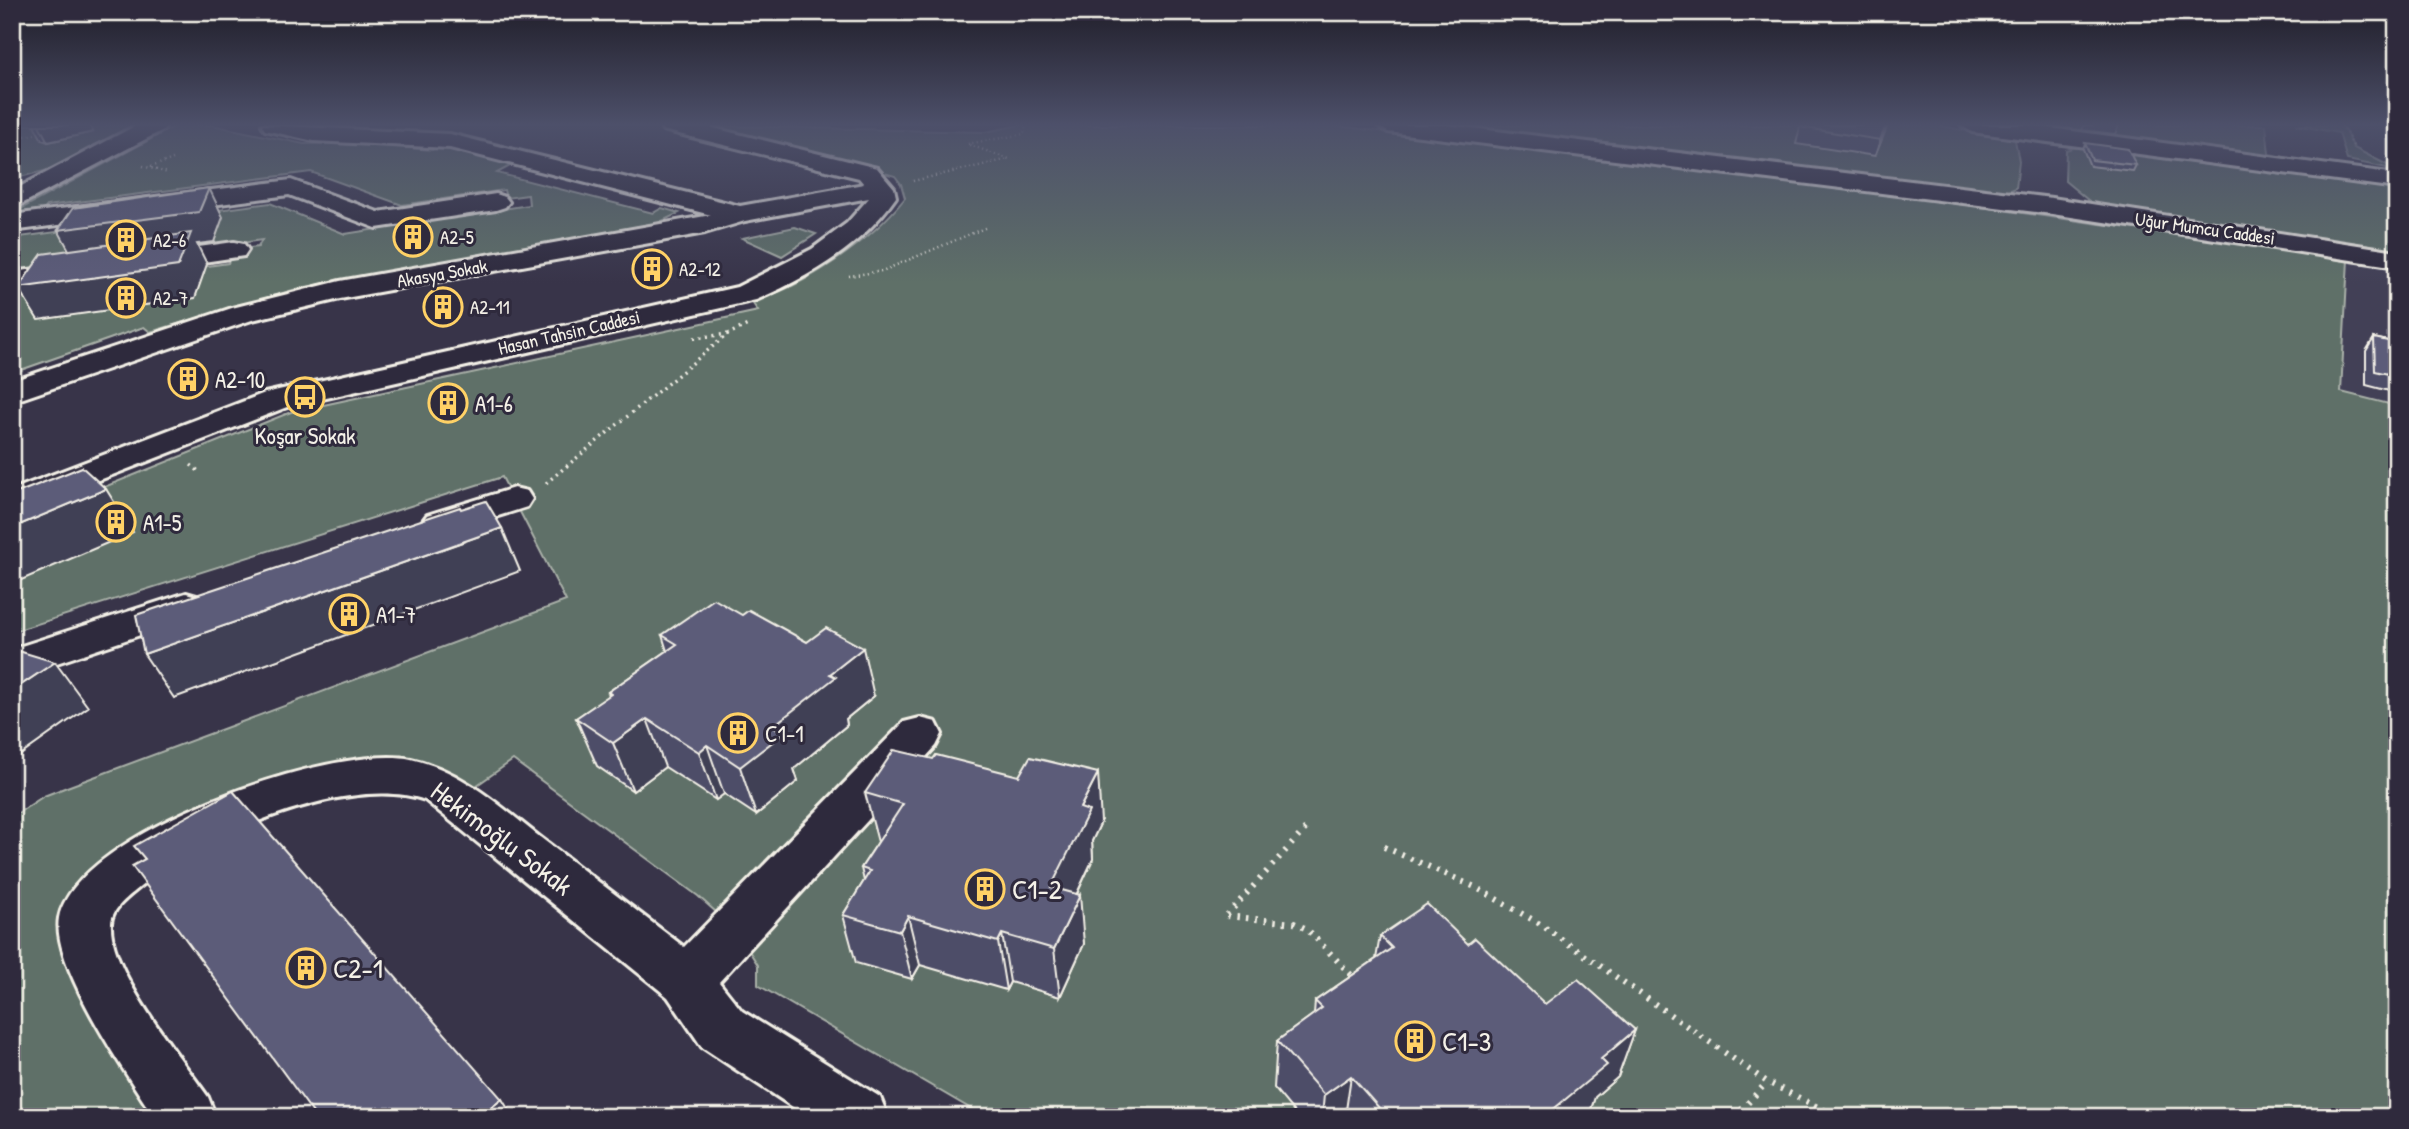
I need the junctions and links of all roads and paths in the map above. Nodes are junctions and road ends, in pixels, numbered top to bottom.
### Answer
1 (56, 178) edge
2 (596, 178) edge
3 (872, 178) edge
4 (927, 178) edge
5 (1820, 178) edge
6 (2373, 178) edge
7 (2397, 181) edge
8 (38, 187) junction
9 (12, 188) edge
10 (881, 188) junction
11 (12, 201) edge
12 (496, 202) dead end
13 (740, 214) junction
14 (12, 223) edge
15 (987, 227) dead end
16 (234, 250) dead end
17 (2397, 259) edge
18 (849, 276) dead end
19 (12, 281) edge
20 (727, 334) dead end
21 (12, 392) edge
22 (514, 499) joint
23 (12, 503) edge
24 (411, 533) edge
25 (219, 595) edge
26 (12, 664) edge
27 (920, 734) dead end
28 (1310, 824) dead end
29 (1384, 847) dead end
30 (687, 980) junction
31 (1363, 987) edge
32 (1767, 1082) junction
33 (187, 1117) edge
34 (859, 1117) edge
35 (1735, 1117) edge
36 (1838, 1117) edge

1 - 8 street
2 - 13 street
3 - 10 street
4 - 10 path
5 - 17 street, Uğur Mumcu Caddesi
6 - 7 street
8 - 9 street
8 - 11 street
10 - 13 street, Akasya Sokak
10 - 23 street, Hasan Tahsin Caddesi
12 - 14 street
13 - 21 street, Akasya Sokak
15 - 18 path
16 - 19 street
20 - 22 path
22 - 24 street
25 - 26 street
27 - 30 street
28 - 31 path
29 - 32 path
30 - 33 street, Hekimoğlu Sokak
30 - 34 street, Hekimoğlu Sokak
32 - 35 path
32 - 36 path

